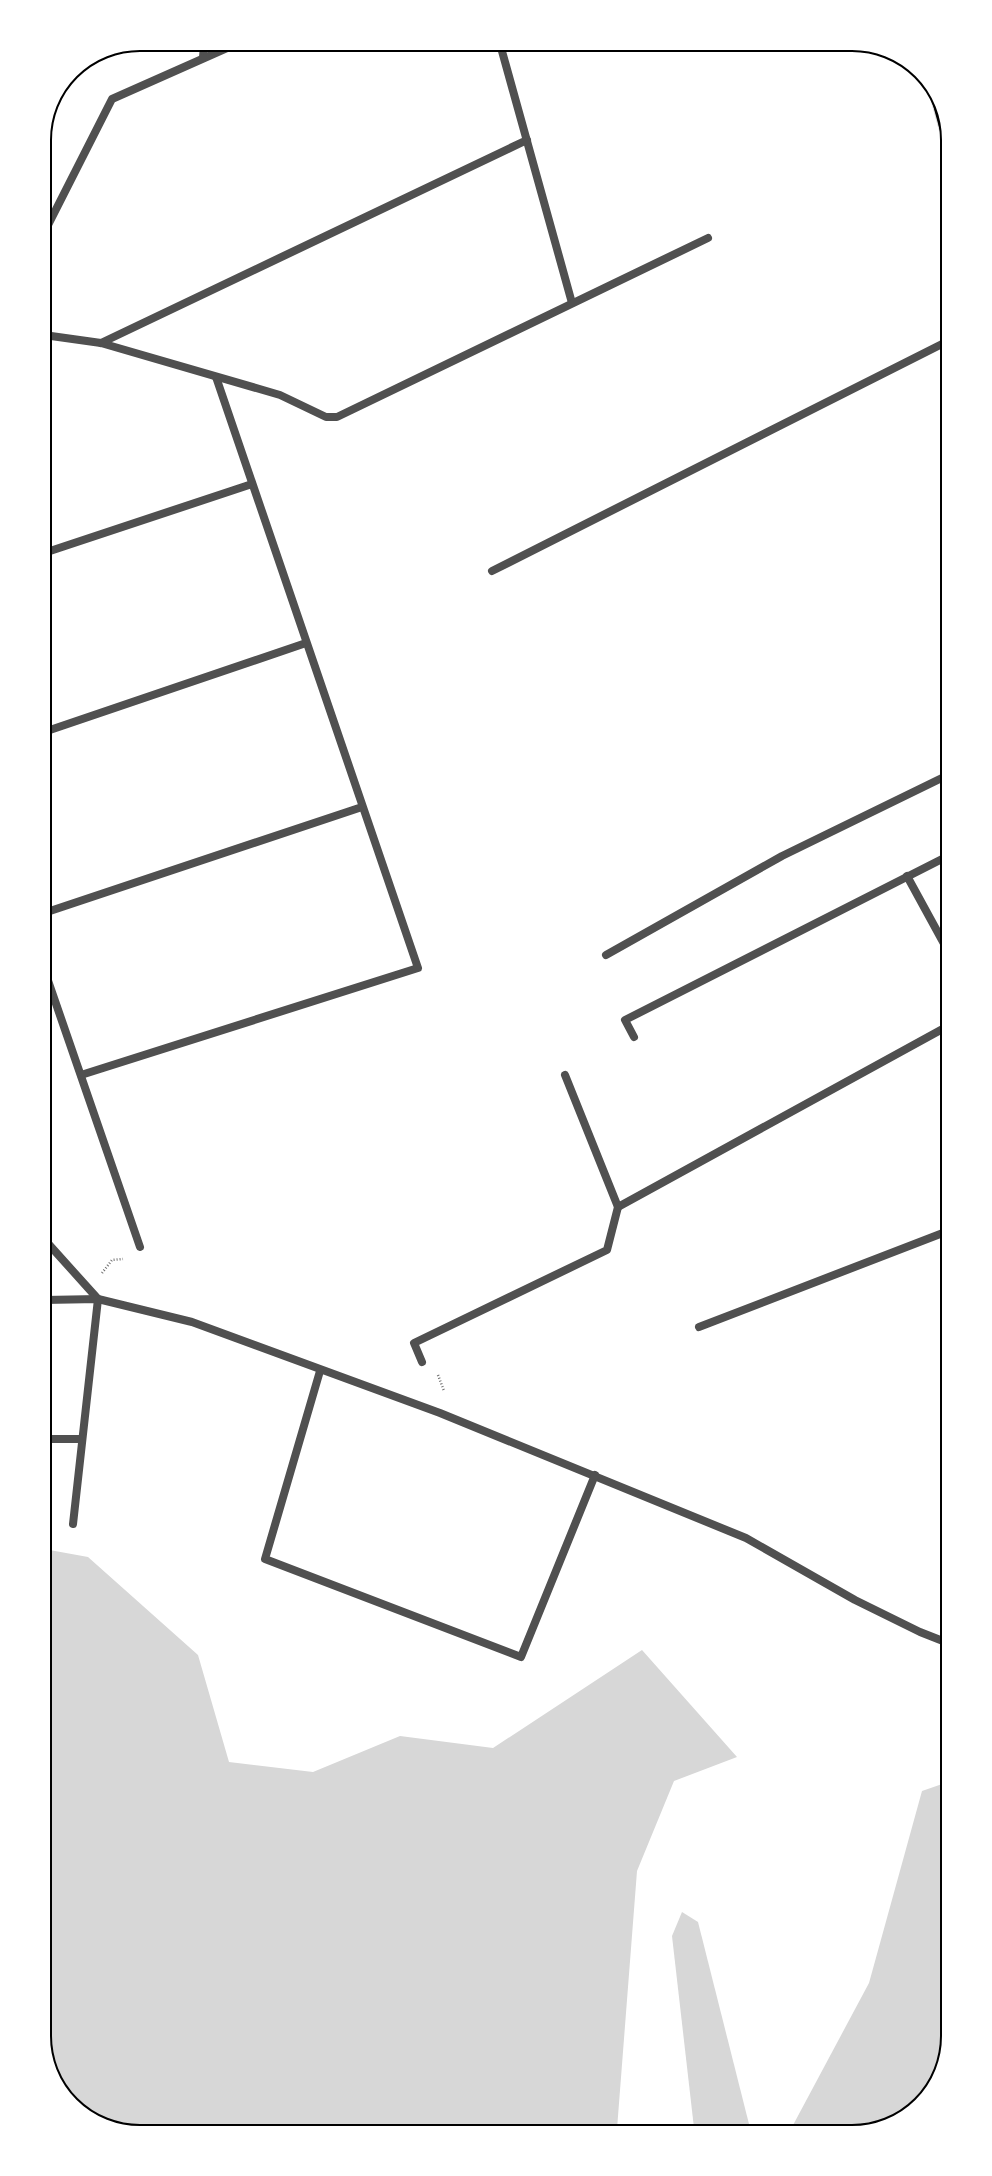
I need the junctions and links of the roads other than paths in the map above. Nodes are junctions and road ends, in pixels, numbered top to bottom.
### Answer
1 (204, 51) edge
2 (220, 51) edge
3 (502, 51) edge
4 (203, 58) junction
5 (527, 140) junction
6 (51, 219) edge
7 (708, 238) dead end
8 (572, 303) junction
9 (51, 336) edge
10 (101, 343) junction
11 (941, 345) edge
12 (216, 377) junction
13 (252, 484) junction
14 (51, 551) edge
15 (492, 571) dead end
16 (306, 643) junction
17 (51, 730) edge
18 (941, 778) edge
19 (362, 807) junction
20 (941, 859) edge
21 (907, 876) junction
22 (51, 911) edge
23 (941, 938) edge
24 (606, 955) dead end
25 (51, 989) edge
26 (941, 1030) edge
27 (634, 1037) dead end
28 (81, 1075) junction
29 (565, 1075) dead end
30 (618, 1207) junction
31 (941, 1234) edge
32 (51, 1247) edge
33 (140, 1247) dead end
34 (98, 1299) junction
35 (51, 1300) edge
36 (699, 1328) dead end
37 (422, 1362) road end
38 (320, 1370) junction
39 (51, 1439) edge
40 (82, 1439) junction
41 (595, 1475) junction
42 (73, 1524) dead end
43 (941, 1640) edge

1 - 4 street
2 - 4 street
3 - 5 street
4 - 6 street
5 - 8 street
5 - 10 street
7 - 8 street
8 - 12 street
9 - 10 street
10 - 12 street
11 - 15 street
12 - 13 street
13 - 14 street
13 - 16 street
16 - 17 street
16 - 19 street
18 - 24 street
19 - 22 street
19 - 28 street
20 - 21 street
21 - 23 street
21 - 27 street
25 - 28 street
26 - 30 street
28 - 33 street
29 - 30 street
30 - 37 street
31 - 36 street
32 - 34 street
34 - 35 street
34 - 38 street
34 - 40 street
38 - 41 street
38 - 41 street
39 - 40 street
40 - 42 street
41 - 43 street

